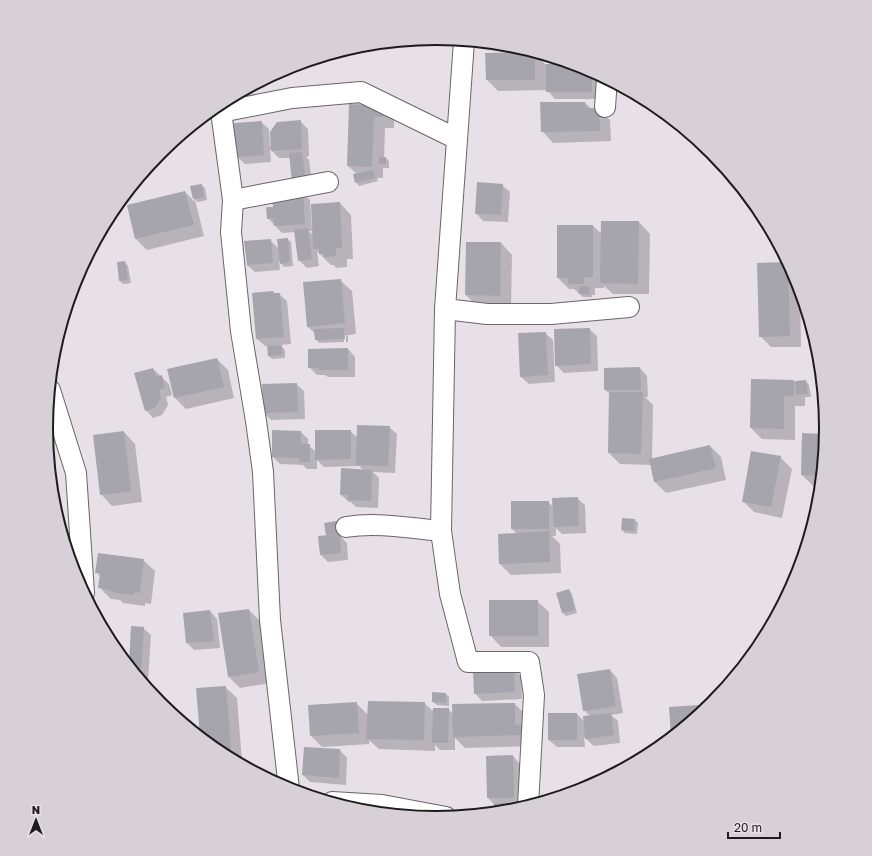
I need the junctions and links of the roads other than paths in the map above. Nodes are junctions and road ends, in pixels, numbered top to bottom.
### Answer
1 (464, 46) edge
2 (607, 85) edge
3 (227, 107) edge
4 (605, 108) dead end
5 (221, 111) edge
6 (458, 139) junction
7 (328, 182) dead end
8 (233, 200) junction
9 (629, 307) dead end
10 (445, 309) junction
11 (54, 403) edge
12 (346, 527) dead end
13 (441, 531) junction
14 (83, 577) edge
15 (287, 781) edge
16 (528, 800) edge
17 (360, 804) edge
18 (407, 810) edge

1 - 6 street
2 - 4 street
3 - 6 street
5 - 8 street
6 - 10 street
7 - 8 street
8 - 15 street
9 - 10 street
10 - 13 street
11 - 14 street
12 - 13 street
13 - 16 street
17 - 18 street

